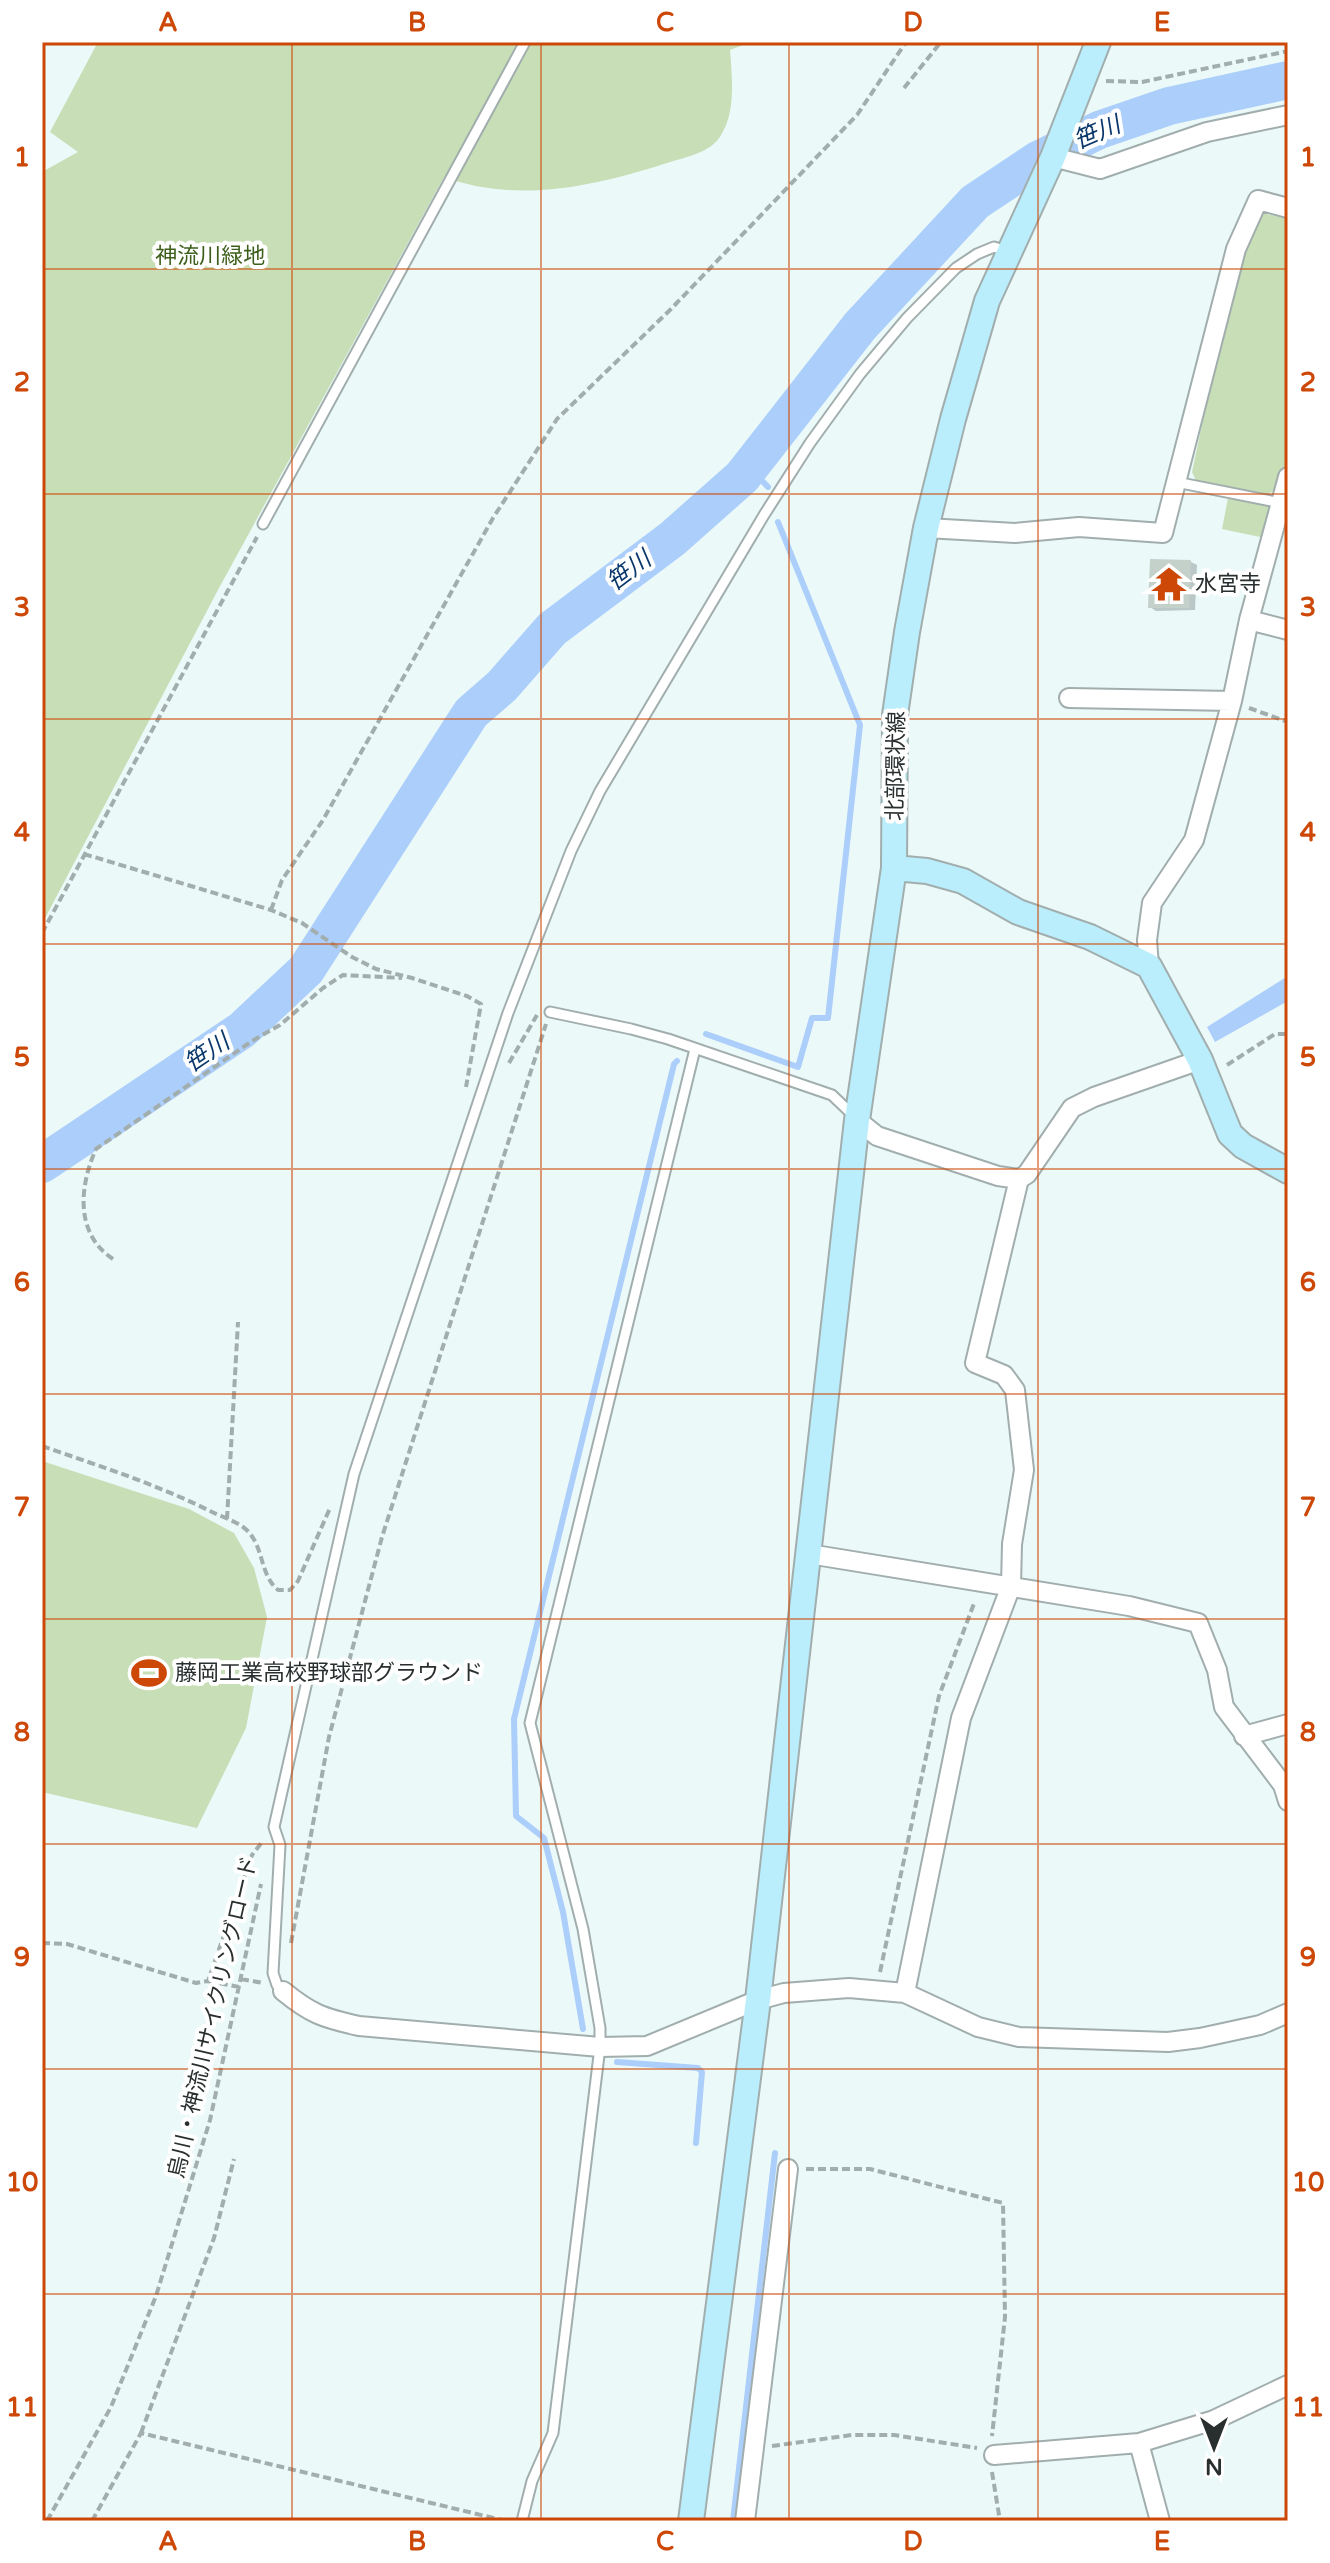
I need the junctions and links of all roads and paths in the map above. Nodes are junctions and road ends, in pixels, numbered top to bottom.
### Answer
1 (525, 42) edge
2 (777, 42) edge
3 (906, 42) edge
4 (941, 42) edge
5 (1098, 42) edge
6 (770, 43) edge
7 (1288, 51) edge
8 (1094, 78) junction
9 (904, 88) dead end
10 (1288, 115) edge
11 (1053, 157) junction
12 (1288, 208) edge
13 (1009, 252) junction
14 (1288, 477) edge
15 (1176, 482) junction
16 (1281, 503) junction
17 (263, 524) joint
18 (926, 528) junction
19 (1249, 620) junction
20 (1288, 630) edge
21 (1069, 698) dead end
22 (1232, 701) junction
23 (1288, 722) edge
24 (84, 854) junction
25 (894, 868) junction
26 (271, 910) junction
27 (42, 933) edge
28 (1149, 966) junction
29 (412, 978) junction
30 (550, 1012) joint
31 (1288, 1034) edge
32 (695, 1049) junction
33 (1247, 1052) dead end
34 (1200, 1060) junction
35 (465, 1094) dead end
36 (857, 1120) junction
37 (1288, 1171) edge
38 (1019, 1179) junction
39 (113, 1259) dead end
40 (238, 1322) dead end
41 (42, 1446) edge
42 (331, 1503) dead end
43 (227, 1519) junction
44 (809, 1554) junction
45 (980, 1581) junction
46 (1011, 1586) junction
47 (1288, 1724) edge
48 (1244, 1736) junction
49 (1288, 1801) edge
50 (274, 1827) junction
51 (264, 1872) dead end
52 (42, 1943) edge
53 (291, 1946) dead end
54 (208, 1981) junction
55 (239, 1987) junction
56 (876, 1990) junction
57 (283, 1991) joint
58 (905, 1993) junction
59 (758, 2000) junction
60 (1288, 2013) edge
61 (600, 2047) junction
62 (234, 2159) dead end
63 (788, 2169) joint
64 (1288, 2385) edge
65 (141, 2433) junction
66 (1139, 2443) junction
67 (754, 2449) junction
68 (994, 2455) junction
69 (47, 2521) edge
70 (92, 2521) edge
71 (506, 2521) edge
72 (522, 2521) edge
73 (691, 2521) edge
74 (745, 2521) edge
75 (1000, 2521) edge
76 (1160, 2521) edge

1 - 17 lane
2 - 6 path
3 - 26 path
4 - 9 path
5 - 8 street
7 - 8 path
8 - 11 street, 北部環状線
10 - 11 street
11 - 13 street, 北部環状線
12 - 15 street
13 - 18 street, 北部環状線
13 - 50 lane
14 - 16 street
15 - 16 lane
15 - 18 street
16 - 19 street
17 - 24 path
18 - 25 street, 北部環状線
19 - 20 street
19 - 22 street
21 - 22 street
22 - 23 path
22 - 28 street
24 - 26 path
24 - 27 path
25 - 28 street
25 - 36 street, 北部環状線
26 - 29 path
28 - 34 street
29 - 35 path
29 - 39 path
30 - 32 lane
30 - 53 path
31 - 33 path
32 - 36 lane
32 - 61 lane
34 - 37 street
34 - 38 street
36 - 38 street
36 - 44 street, 北部環状線
38 - 46 street
40 - 43 path
41 - 43 path
42 - 43 path
44 - 45 street
44 - 59 street, 北部環状線
45 - 46 street
45 - 56 path
46 - 48 street
46 - 58 street
47 - 48 street
48 - 49 street
50 - 54 path
50 - 57 lane
51 - 55 path, 烏川・神流川サイクリングロード
52 - 54 path
54 - 55 path
55 - 69 path, 烏川・神流川サイクリングロード
56 - 58 street
56 - 59 street
57 - 61 street
58 - 60 street
59 - 61 street
59 - 73 street, 北部環状線
61 - 72 lane
62 - 65 path
63 - 67 street
63 - 68 path
64 - 66 street
65 - 70 path
65 - 71 path
66 - 68 street
66 - 76 street
67 - 68 path
67 - 74 street
68 - 75 path

